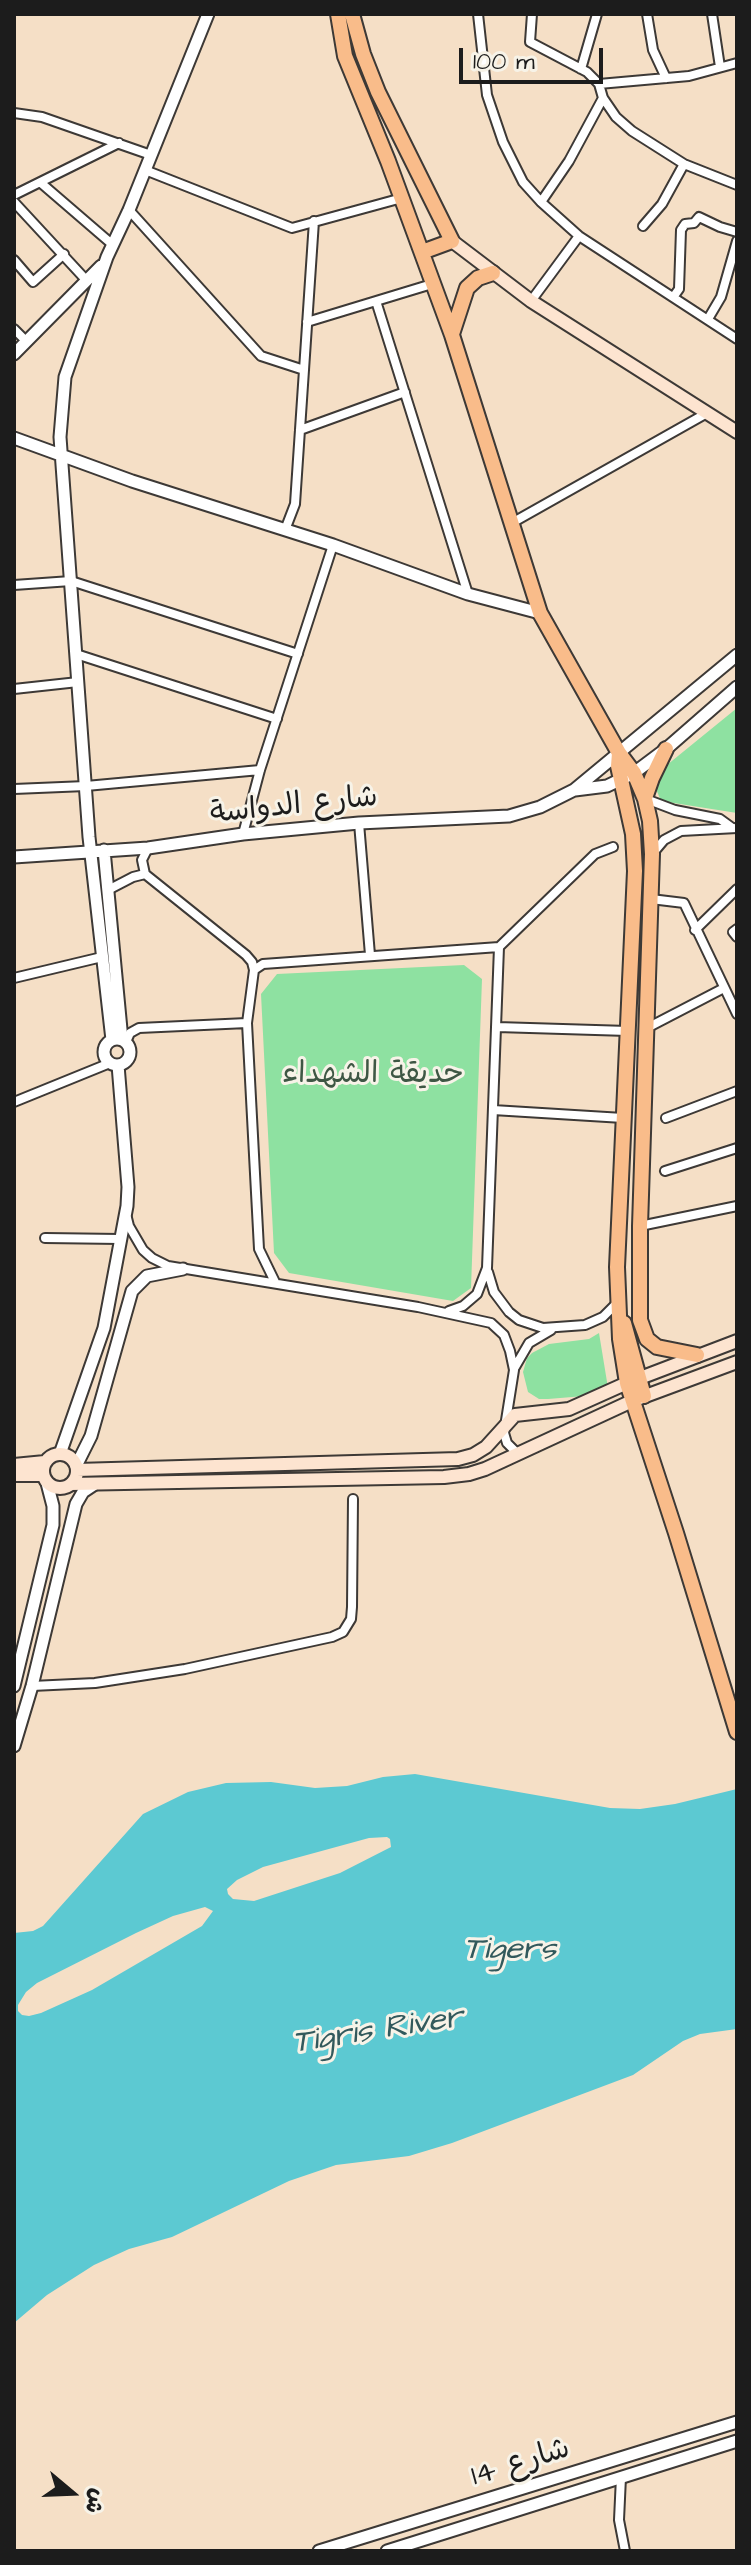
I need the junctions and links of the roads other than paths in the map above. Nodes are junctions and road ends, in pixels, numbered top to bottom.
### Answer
1 (208, 14) edge
2 (338, 14) edge
3 (352, 14) edge
4 (478, 14) edge
5 (532, 14) edge
6 (597, 14) edge
7 (647, 14) edge
8 (712, 14) edge
9 (737, 63) edge
10 (720, 67) junction
11 (581, 69) junction
12 (666, 78) junction
13 (599, 84) junction
14 (603, 98) junction
15 (14, 113) edge
16 (119, 143) junction
17 (151, 155) junction
18 (684, 164) junction
19 (145, 170) junction
20 (41, 183) junction
21 (737, 185) edge
22 (14, 195) edge
23 (402, 198) junction
24 (14, 202) edge
25 (541, 202) junction
26 (129, 210) junction
27 (314, 221) junction
28 (643, 226) dead end
29 (737, 232) edge
30 (579, 236) junction
31 (452, 241) junction
32 (737, 241) edge
33 (113, 245) junction
34 (422, 252) junction
35 (64, 254) junction
36 (107, 257) junction
37 (14, 260) edge
38 (493, 273) junction
39 (87, 281) junction
40 (432, 284) junction
41 (674, 296) junction
42 (376, 301) junction
43 (531, 301) junction
44 (708, 319) junction
45 (307, 322) junction
46 (14, 329) edge
47 (452, 335) junction
48 (737, 339) edge
49 (26, 341) junction
50 (14, 354) edge
51 (304, 370) junction
52 (405, 392) junction
53 (707, 413) junction
54 (300, 430) junction
55 (737, 432) edge
56 (14, 438) edge
57 (62, 456) junction
58 (510, 524) junction
59 (285, 530) junction
60 (333, 545) junction
61 (71, 581) junction
62 (14, 585) edge
63 (468, 594) junction
64 (540, 613) junction
65 (76, 654) junction
66 (298, 654) junction
67 (737, 655) edge
68 (78, 682) junction
69 (737, 687) edge
70 (14, 689) edge
71 (277, 719) junction
72 (666, 749) junction
73 (619, 753) junction
74 (260, 770) junction
75 (628, 777) junction
76 (86, 786) junction
77 (14, 789) edge
78 (574, 790) junction
79 (645, 799) junction
80 (359, 823) junction
81 (734, 828) edge
82 (243, 834) junction
83 (613, 847) dead end
84 (148, 848) junction
85 (104, 850) junction
86 (91, 851) junction
87 (652, 854) junction
88 (14, 857) edge
89 (145, 874) junction
90 (737, 889) edge
91 (108, 890) junction
92 (651, 899) junction
93 (737, 929) edge
94 (695, 930) junction
95 (737, 937) edge
96 (499, 947) junction
97 (370, 955) junction
98 (102, 957) junction
99 (254, 970) junction
100 (14, 978) edge
101 (724, 988) junction
102 (737, 1014) edge
103 (247, 1023) junction
104 (497, 1027) junction
105 (647, 1028) junction
106 (628, 1031) junction
107 (120, 1041) junction
108 (114, 1064) junction
109 (737, 1091) edge
110 (14, 1102) edge
111 (493, 1110) junction
112 (623, 1118) junction
113 (666, 1118) dead end
114 (737, 1148) edge
115 (665, 1171) dead end
116 (127, 1206) junction
117 (737, 1206) edge
118 (640, 1226) junction
119 (45, 1238) dead end
120 (120, 1239) junction
121 (487, 1268) junction
122 (183, 1269) junction
123 (275, 1282) junction
124 (618, 1310) junction
125 (445, 1312) junction
126 (556, 1329) junction
127 (737, 1341) edge
128 (697, 1355) junction
129 (737, 1362) edge
130 (514, 1370) junction
131 (633, 1380) junction
132 (638, 1398) junction
133 (506, 1423) junction
134 (60, 1454) junction
135 (518, 1454) junction
136 (14, 1465) edge
137 (76, 1468) junction
138 (45, 1474) junction
139 (14, 1475) edge
140 (71, 1484) junction
141 (99, 1484) junction
142 (353, 1499) dead end
143 (41, 1578) junction
144 (57, 1581) junction
145 (16, 1672) edge
146 (14, 1686) edge
147 (32, 1686) junction
148 (737, 1732) edge
149 (15, 1742) edge
150 (737, 2422) edge
151 (737, 2441) edge
152 (621, 2477) junction
153 (319, 2551) edge
154 (387, 2551) edge
155 (625, 2551) edge

1 - 17 street
2 - 23 main road
3 - 31 main road
4 - 25 street
5 - 11 street
6 - 11 street
7 - 12 street
8 - 10 street
9 - 10 street
10 - 12 street
11 - 13 street
12 - 13 street
13 - 14 street
14 - 18 street
14 - 25 street
15 - 16 street
16 - 17 street
16 - 20 street
17 - 19 street
18 - 21 street
18 - 28 street
19 - 26 street
19 - 27 street
20 - 22 street
20 - 33 street
23 - 27 street
23 - 34 main road
24 - 35 street
25 - 30 street
26 - 33 street
26 - 51 street
27 - 45 street
29 - 41 street
30 - 41 street
30 - 43 street
31 - 34 main road
31 - 38 main road
32 - 44 street
33 - 36 street
34 - 40 main road
35 - 37 street
35 - 39 street
36 - 39 street
36 - 57 street
38 - 43 main road
38 - 47 main road
39 - 49 street
40 - 42 street
40 - 47 main road
41 - 44 street
42 - 45 street
42 - 52 street
43 - 53 main road
44 - 48 street
45 - 51 street
46 - 49 street
47 - 58 main road
49 - 50 street
51 - 54 street
52 - 54 street
52 - 63 street
53 - 55 main road
53 - 58 street
54 - 59 street
56 - 57 street
57 - 59 street
57 - 61 street
58 - 64 main road
59 - 60 street
60 - 63 street
60 - 66 street
61 - 62 street
61 - 65 street
61 - 66 street
63 - 64 street
64 - 73 main road
65 - 68 street
65 - 71 street
66 - 71 street
67 - 73 street, شارع الدواسة
68 - 70 street
68 - 76 street
69 - 72 street
71 - 74 street
72 - 75 street
72 - 79 main road
73 - 75 main road
73 - 78 street, شارع الدواسة
74 - 76 street
74 - 82 street
75 - 78 street, شارع الدواسة
75 - 79 main road
75 - 106 main road
76 - 77 street
76 - 86 street
78 - 80 street, شارع الدواسة
79 - 81 street
79 - 87 main road
80 - 82 street, شارع الدواسة
80 - 97 street
81 - 87 street
82 - 84 street, شارع الدواسة
83 - 96 street
84 - 85 street, شارع الدواسة
84 - 89 street
85 - 86 street, شارع الدواسة
85 - 91 street
86 - 88 street, شارع الدواسة
86 - 98 street
87 - 92 main road
89 - 91 street
89 - 99 street
90 - 94 street
91 - 107 street
92 - 94 street
92 - 105 main road
93 - 95 street
94 - 101 street
96 - 97 street
96 - 104 street
97 - 99 street
98 - 100 street
98 - 107 street
99 - 103 street
101 - 102 street
101 - 105 street
103 - 107 street
103 - 123 street
104 - 106 street
104 - 111 street
105 - 118 main road
106 - 112 main road
107 - 108 street
107 - 108 street
108 - 110 street
108 - 116 street
109 - 113 street
111 - 112 street
111 - 121 street
112 - 124 main road
114 - 115 street
116 - 120 street
116 - 122 street
117 - 118 street
118 - 128 main road
119 - 120 street
120 - 134 street
121 - 125 street
121 - 126 street
122 - 123 street
122 - 137 street
123 - 125 street
124 - 126 street
124 - 131 main road
125 - 130 street
126 - 130 street
127 - 128 main road
128 - 131 main road
129 - 132 main road
130 - 133 street
131 - 132 main road
131 - 133 main road
132 - 135 main road
132 - 148 main road
133 - 135 street
133 - 137 main road
134 - 137 main road
134 - 138 main road
135 - 141 main road
136 - 138 main road
137 - 140 main road
138 - 139 main road
138 - 140 main road
138 - 143 street
140 - 141 main road
141 - 144 street
142 - 147 street
143 - 144 street
143 - 145 street
144 - 147 street
145 - 146 street
147 - 149 street
150 - 153 street, شارع 14
151 - 152 street, شارع 14
152 - 154 street, شارع 14
152 - 155 street

